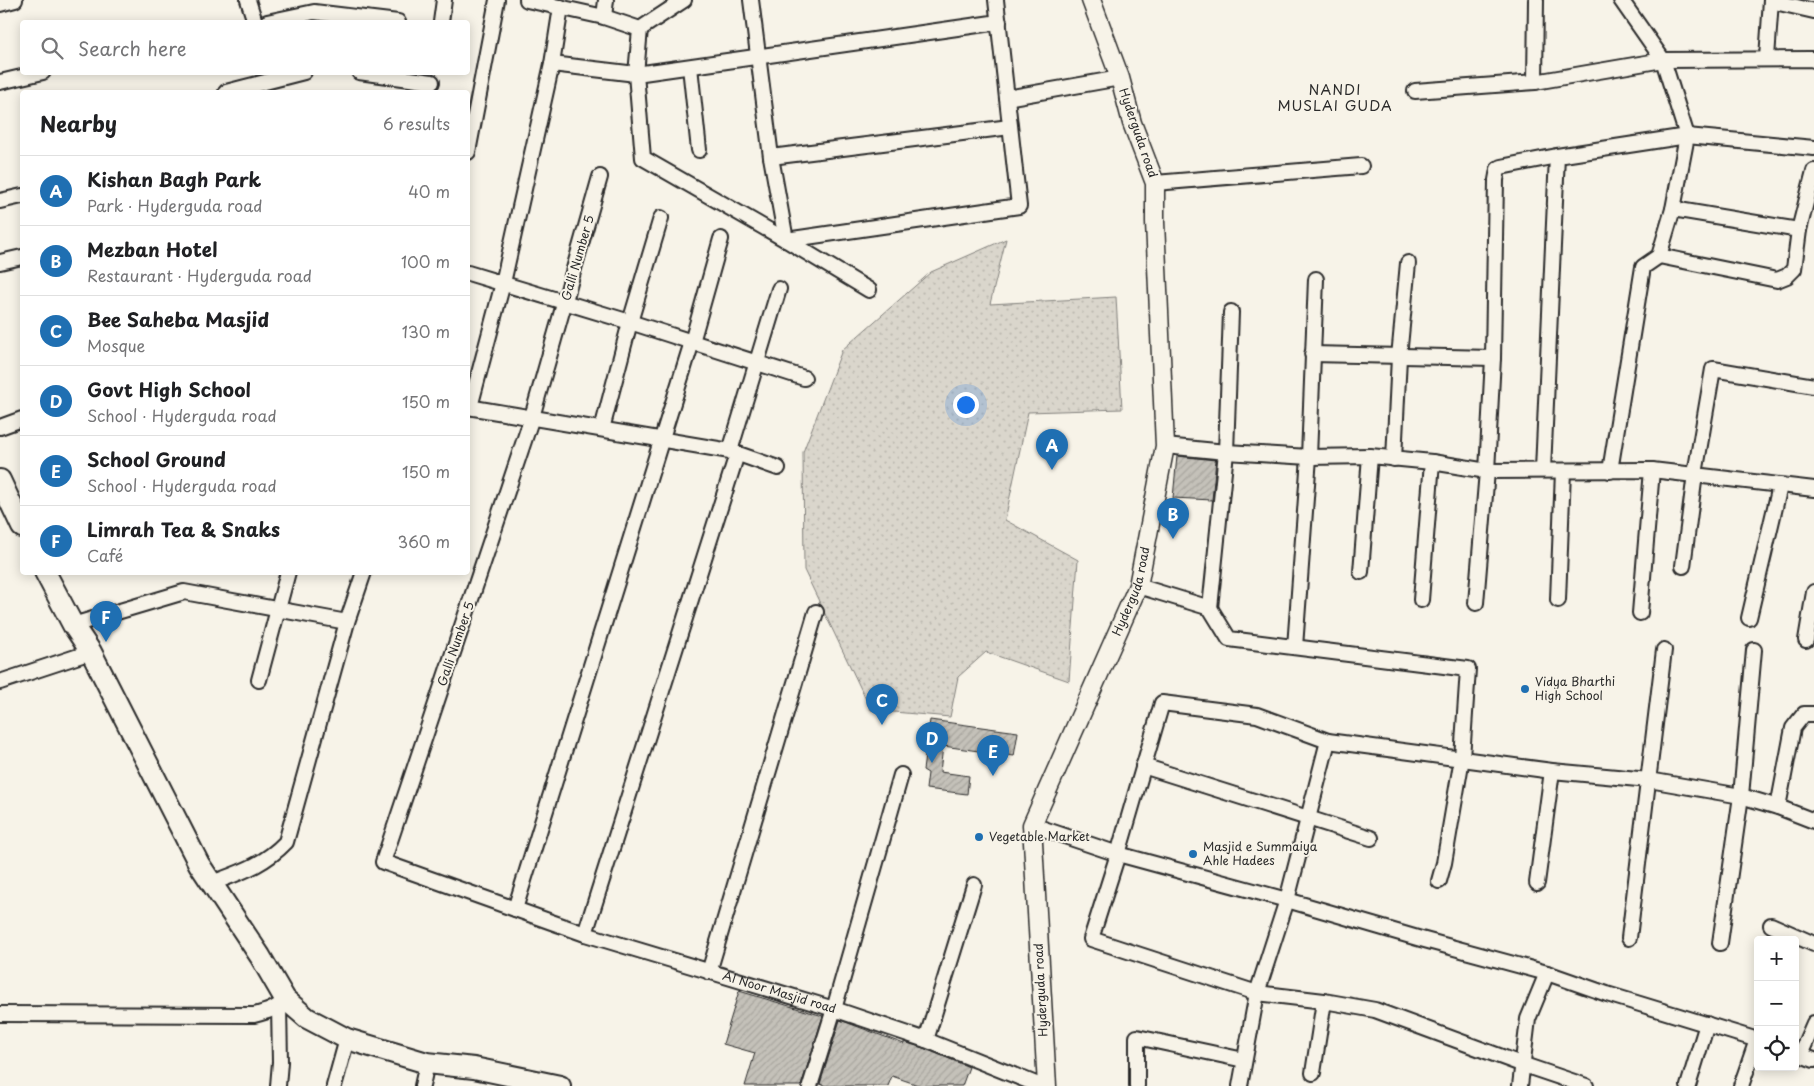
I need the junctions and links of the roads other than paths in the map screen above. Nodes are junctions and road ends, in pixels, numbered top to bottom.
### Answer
1 (15, 0) edge
2 (248, 0) edge
3 (444, 0) edge
4 (498, 0) edge
5 (527, 0) edge
6 (606, 0) edge
7 (684, 0) edge
8 (751, 0) edge
9 (996, 0) edge
10 (1091, 0) edge
11 (1536, 0) edge
12 (1621, 0) edge
13 (1771, 1) edge
14 (0, 4) edge
15 (561, 6) junction
16 (1814, 11) edge
17 (604, 17) junction
18 (254, 20) edge
19 (276, 20) edge
20 (381, 20) edge
21 (441, 20) edge
22 (999, 22) junction
23 (640, 29) junction
24 (758, 57) junction
25 (1767, 58) junction
26 (1663, 60) junction
27 (1814, 60) edge
28 (552, 64) junction
29 (690, 67) junction
30 (636, 74) junction
31 (31, 75) edge
32 (250, 75) edge
33 (296, 75) edge
34 (381, 75) edge
35 (1120, 78) junction
36 (0, 82) edge
37 (433, 82) edge
38 (1535, 82) junction
39 (253, 90) edge
40 (1415, 91) dead end
41 (1008, 98) junction
42 (1010, 127) junction
43 (1687, 136) junction
44 (470, 142) edge
45 (1814, 148) edge
46 (699, 150) dead end
47 (1557, 156) junction
48 (771, 157) junction
49 (1361, 166) dead end
50 (1814, 171) edge
51 (600, 177) dead end
52 (1155, 183) junction
53 (20, 196) edge
54 (0, 201) edge
55 (1673, 209) junction
56 (661, 218) dead end
57 (1799, 230) junction
58 (721, 239) dead end
59 (786, 240) junction
60 (1659, 256) junction
61 (20, 258) edge
62 (0, 262) edge
63 (1408, 264) dead end
64 (470, 274) edge
65 (1316, 279) dead end
66 (503, 283) junction
67 (779, 289) dead end
68 (869, 290) dead end
69 (566, 302) junction
70 (1231, 312) dead end
71 (630, 322) junction
72 (692, 342) junction
73 (1312, 354) junction
74 (1399, 357) junction
75 (1493, 358) junction
76 (756, 362) junction
77 (804, 378) dead end
78 (1814, 386) edge
79 (470, 403) edge
80 (470, 407) edge
81 (532, 418) junction
82 (20, 420) edge
83 (0, 427) edge
84 (602, 429) junction
85 (662, 440) junction
86 (1165, 446) junction
87 (1226, 452) junction
88 (734, 453) junction
89 (1370, 456) junction
90 (1309, 457) junction
91 (1394, 459) junction
92 (1432, 462) junction
93 (778, 468) dead end
94 (1543, 470) junction
95 (1652, 470) junction
96 (1488, 471) junction
97 (1563, 471) junction
98 (1610, 471) junction
99 (1695, 474) junction
100 (0, 480) edge
101 (1780, 486) junction
102 (1814, 489) edge
103 (20, 523) edge
104 (1683, 566) dead end
105 (1361, 572) dead end
106 (47, 575) edge
107 (287, 575) edge
108 (363, 575) edge
109 (1138, 586) junction
110 (1814, 592) edge
111 (1421, 600) dead end
112 (1558, 600) dead end
113 (1476, 603) dead end
114 (279, 608) junction
115 (1210, 608) junction
116 (816, 612) dead end
117 (1640, 613) dead end
118 (1749, 618) dead end
119 (347, 622) junction
120 (73, 625) junction
121 (1806, 640) dead end
122 (1295, 648) junction
123 (1664, 650) dead end
124 (1754, 650) dead end
125 (91, 652) junction
126 (259, 680) dead end
127 (0, 682) edge
128 (1814, 714) edge
129 (1328, 741) junction
130 (1462, 758) junction
131 (1143, 766) junction
132 (1552, 771) junction
133 (901, 776) dead end
134 (1649, 780) junction
135 (1741, 796) junction
136 (1778, 807) junction
137 (1308, 818) junction
138 (1814, 821) edge
139 (1032, 825) junction
140 (1371, 838) dead end
141 (1118, 854) junction
142 (1439, 881) dead end
143 (212, 883) junction
144 (1537, 883) dead end
145 (974, 885) dead end
146 (1287, 900) junction
147 (515, 909) junction
148 (1771, 925) dead end
149 (585, 934) junction
150 (1629, 938) dead end
151 (1720, 943) dead end
152 (1814, 944) edge
153 (709, 972) junction
154 (1547, 974) junction
155 (1257, 993) junction
156 (1324, 1001) junction
157 (282, 1003) junction
158 (834, 1009) junction
159 (0, 1014) edge
160 (1814, 1023) edge
161 (1706, 1024) junction
162 (347, 1039) junction
163 (1754, 1039) edge
164 (926, 1040) junction
165 (1754, 1049) edge
166 (1799, 1050) edge
167 (1799, 1055) edge
168 (1244, 1060) junction
169 (1814, 1060) edge
170 (427, 1063) junction
171 (1521, 1064) junction
172 (1313, 1073) dead end
173 (530, 1083) edge
174 (278, 1086) edge
175 (334, 1086) edge
176 (422, 1086) edge
177 (560, 1086) edge
178 (810, 1086) edge
179 (1041, 1086) edge
180 (1047, 1086) edge
181 (1137, 1086) edge
182 (1240, 1086) edge
183 (1520, 1086) edge
184 (1586, 1086) edge
185 (1688, 1086) edge
186 (1741, 1086) edge

1 - 14 street
2 - 18 street
3 - 21 street
4 - 44 street
5 - 15 street
6 - 17 street
7 - 23 street
8 - 24 street
9 - 22 street
10 - 35 street, Hyderguda road
11 - 38 street
12 - 26 street
13 - 16 street
13 - 25 street
15 - 17 street
15 - 28 street
17 - 23 street
19 - 20 street
22 - 24 street
22 - 41 street
23 - 30 street
24 - 29 street
24 - 48 street
25 - 26 street
25 - 27 street
26 - 38 street
26 - 43 street
28 - 30 street
28 - 66 street
29 - 30 street
29 - 46 street
30 - 59 street
31 - 36 street
32 - 39 street
33 - 39 street
34 - 37 street
35 - 41 street
35 - 52 street, Hyderguda road
38 - 40 street
41 - 42 street
42 - 48 street
42 - 59 street
43 - 45 street
43 - 47 street
43 - 55 street
47 - 75 street
47 - 94 street
48 - 59 street
49 - 52 street
50 - 57 street
51 - 69 street, Galli Number 5
52 - 86 street, Hyderguda road
53 - 54 street
55 - 57 street
55 - 60 street
56 - 71 street
57 - 60 street
58 - 72 street
59 - 68 street
60 - 98 street
61 - 62 street
63 - 74 street
64 - 66 street
65 - 73 street
66 - 69 street
66 - 79 street
67 - 76 street
69 - 71 street
69 - 81 street, Galli Number 5
70 - 87 street
71 - 72 street
71 - 84 street
72 - 76 street
72 - 85 street
73 - 74 street
73 - 90 street
74 - 75 street
74 - 91 street
75 - 96 street
76 - 77 street
76 - 88 street
78 - 99 street
80 - 81 street
81 - 84 street
81 - 147 street, Galli Number 5
82 - 83 street
84 - 85 street
85 - 88 street
85 - 147 street
86 - 87 street
86 - 109 street, Hyderguda road
87 - 90 street
87 - 115 street
88 - 93 street
88 - 149 street
89 - 90 street
89 - 91 street
89 - 105 street
90 - 122 street
91 - 92 street
92 - 96 street
92 - 111 street
94 - 96 street
94 - 97 street
95 - 98 street
95 - 99 street
95 - 117 street
96 - 113 street
97 - 98 street
97 - 112 street
99 - 101 street
99 - 104 street
100 - 103 main road
101 - 102 street
101 - 118 street
106 - 120 main road
107 - 114 street
108 - 119 street
109 - 115 street
109 - 139 street, Hyderguda road
110 - 121 street
114 - 119 street
114 - 120 street
114 - 126 street
115 - 122 street
116 - 153 street
119 - 143 street
120 - 125 main road
122 - 130 street
123 - 134 street
124 - 135 street
125 - 127 street
125 - 143 main road
128 - 136 street
129 - 130 street
129 - 131 street
129 - 137 street
130 - 132 street
130 - 142 street
131 - 137 street
131 - 141 street
132 - 134 street
132 - 144 street
133 - 158 street
134 - 135 street
134 - 150 street
135 - 136 street
135 - 151 street
136 - 138 street
137 - 140 street
137 - 146 street
139 - 141 street
139 - 180 street, Hyderguda road
141 - 146 street
141 - 155 street
143 - 157 main road
145 - 164 street
146 - 154 street
146 - 155 street
147 - 149 street, AI Noor Masjid road
148 - 152 street
149 - 153 street, AI Noor Masjid road
153 - 158 street, AI Noor Masjid road
154 - 161 street
154 - 171 street
155 - 156 street
155 - 168 street
156 - 171 street
156 - 172 street
157 - 159 street
157 - 162 main road
157 - 174 street
158 - 164 street, AI Noor Masjid road
158 - 178 street
160 - 166 street
161 - 163 street
161 - 185 street
162 - 170 main road
162 - 175 street
164 - 179 street, AI Noor Masjid road
165 - 186 street
167 - 169 street
168 - 181 street
168 - 182 street
170 - 173 main road
170 - 176 street
171 - 183 street
171 - 184 street
173 - 177 main road

